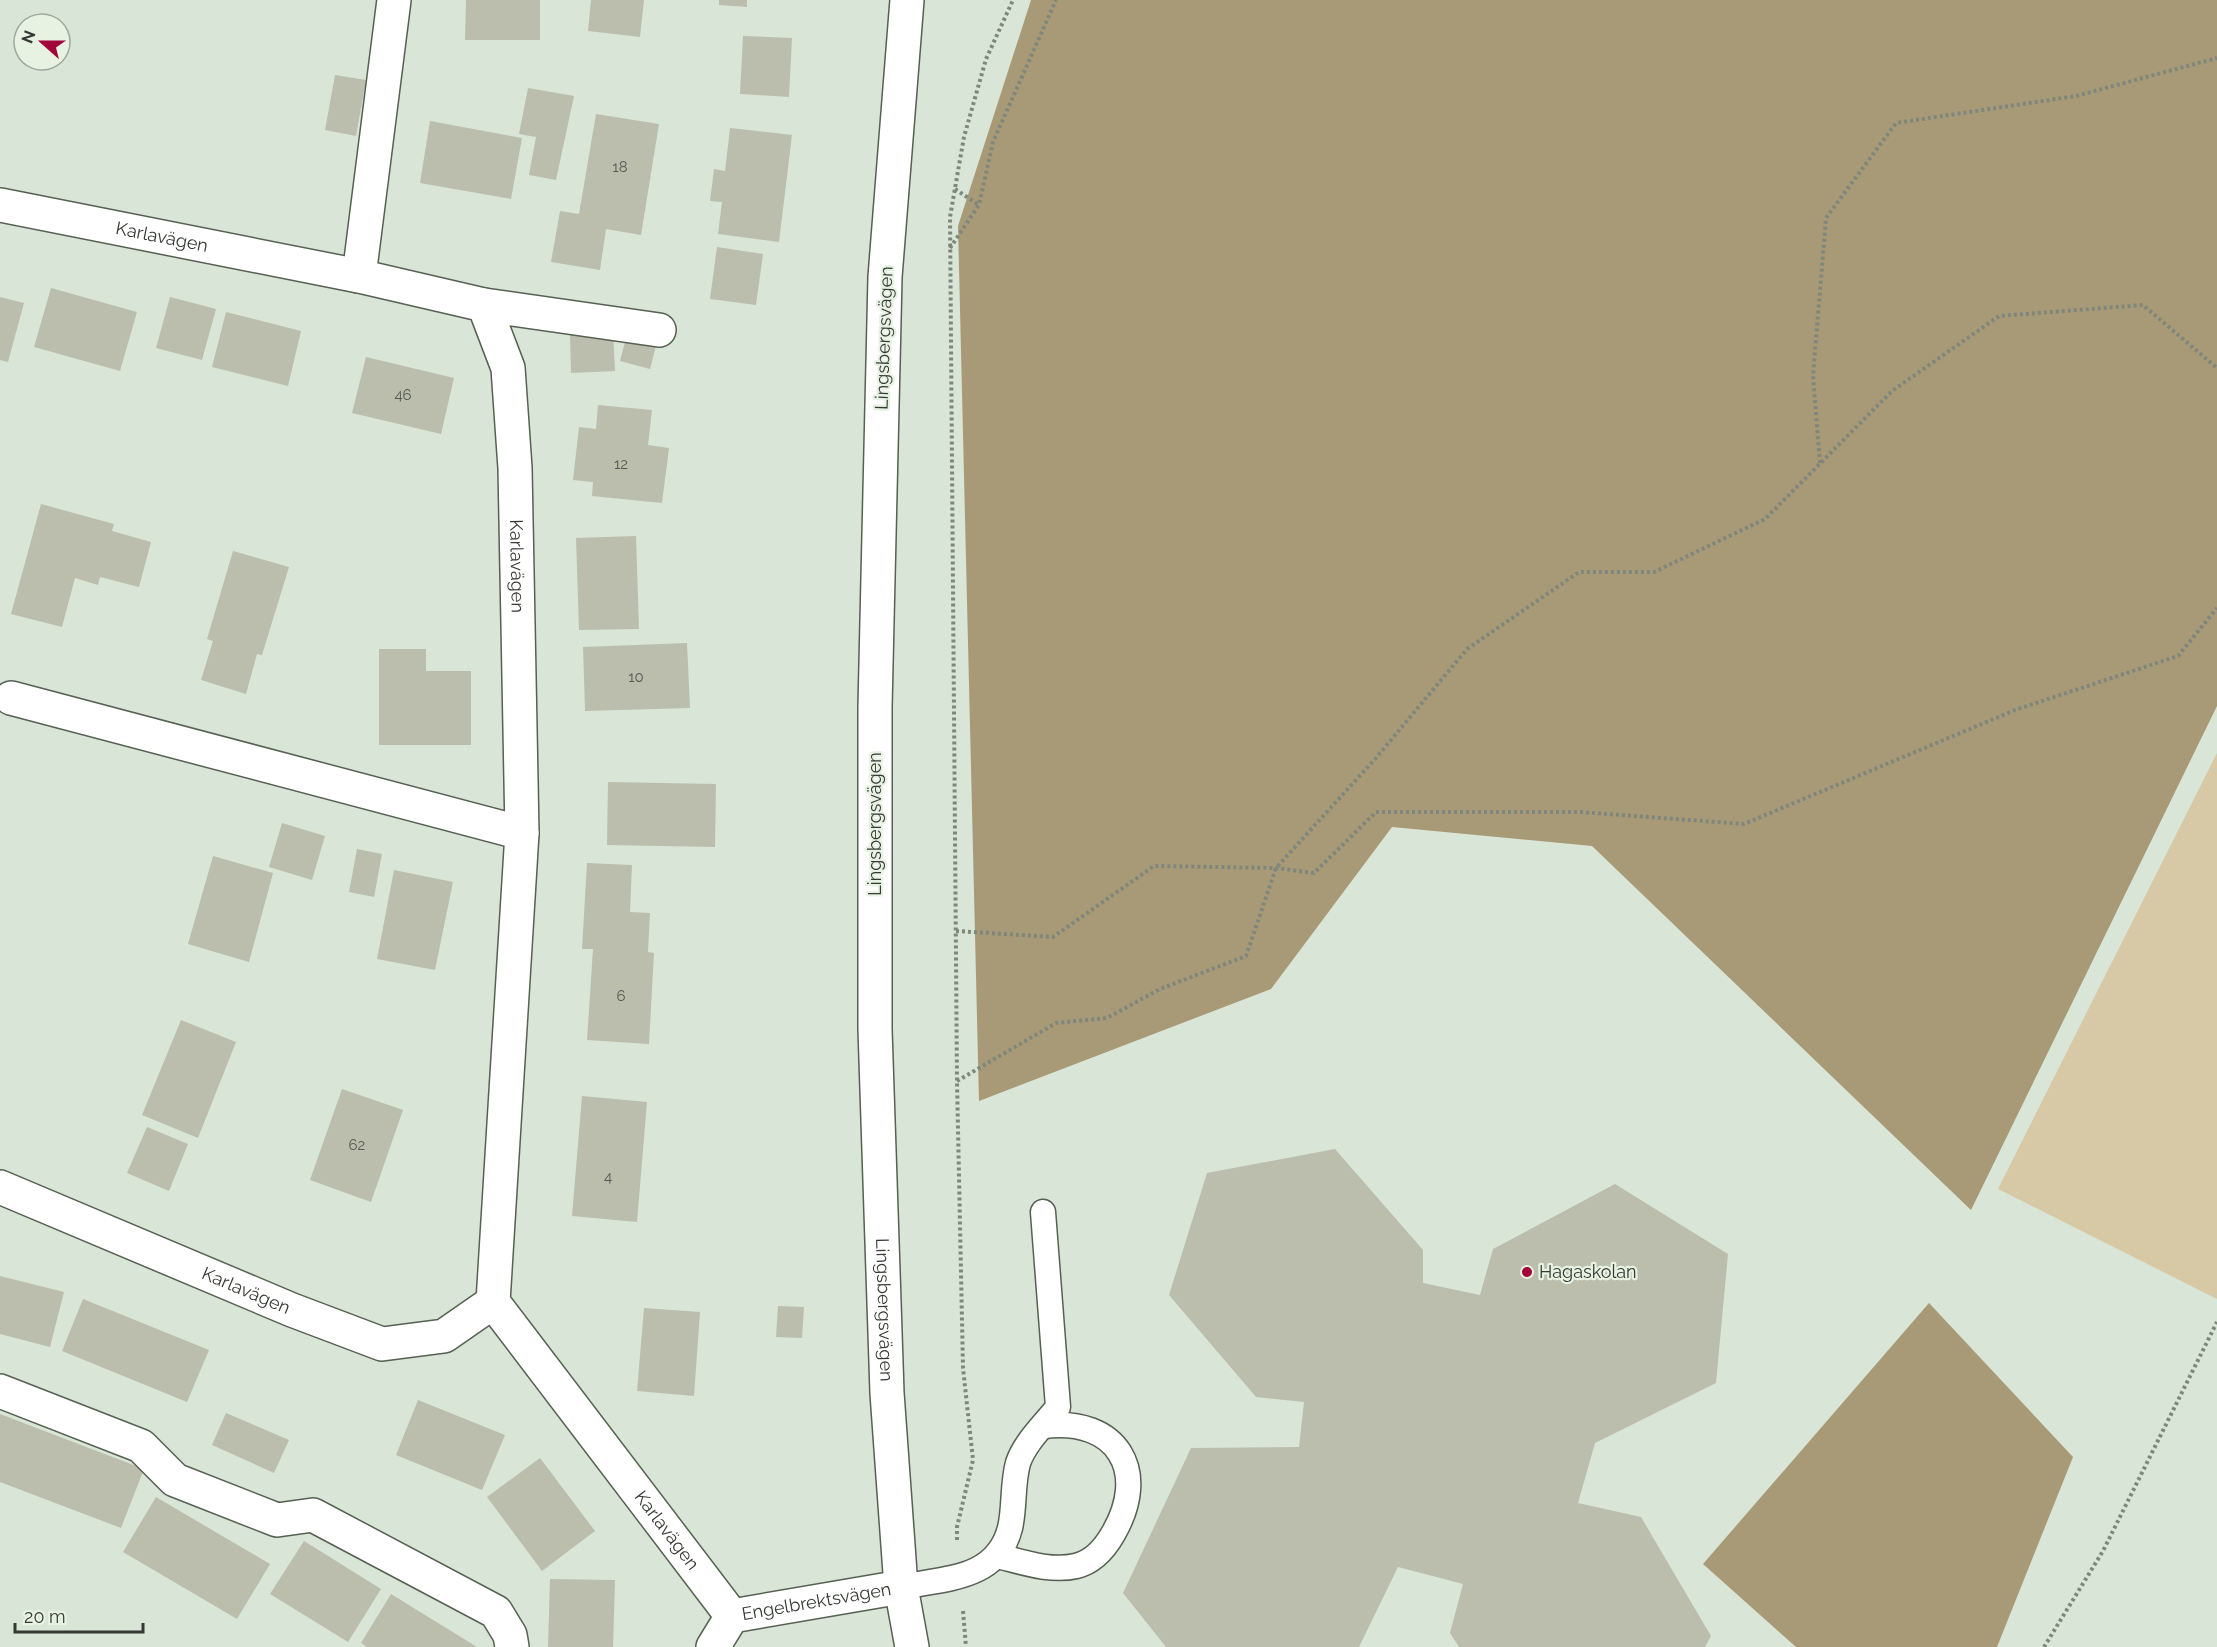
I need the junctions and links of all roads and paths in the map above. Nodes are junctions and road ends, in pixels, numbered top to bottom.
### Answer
1 (394, 0) edge
2 (908, 0) edge
3 (1013, 0) edge
4 (1056, 0) edge
5 (2217, 58) edge
6 (954, 189) junction
7 (0, 205) edge
8 (979, 205) junction
9 (950, 248) junction
10 (359, 276) junction
11 (484, 305) junction
12 (658, 330) dead end
13 (2217, 368) edge
14 (1820, 463) junction
15 (2217, 608) edge
16 (11, 698) dead end
17 (522, 833) junction
18 (1276, 868) junction
19 (956, 932) junction
20 (957, 1081) junction
21 (0, 1187) edge
22 (1043, 1212) dead end
23 (493, 1302) junction
24 (2217, 1322) edge
25 (0, 1390) edge
26 (1044, 1426) junction
27 (998, 1556) junction
28 (959, 1575) junction
29 (901, 1587) junction
30 (732, 1616) junction
31 (512, 1647) edge
32 (713, 1647) edge
33 (912, 1647) edge
34 (966, 1647) edge
35 (2044, 1647) edge

1 - 10 street
2 - 29 street, Lingsbergsvägen
3 - 6 path
4 - 8 path
5 - 14 path
6 - 8 path
6 - 9 path
7 - 10 street, Karlavägen
8 - 9 path
9 - 19 path
10 - 11 street, Karlavägen
11 - 12 street, Karlavägen
11 - 17 street, Karlavägen
13 - 14 path
14 - 18 path
15 - 18 path
16 - 17 street
17 - 23 street, Karlavägen
18 - 19 path
18 - 20 path
19 - 20 path
20 - 28 path
21 - 23 street, Karlavägen
22 - 26 lane
23 - 30 street, Karlavägen
24 - 35 path
25 - 31 street
26 - 27 lane
26 - 27 lane
27 - 28 lane
28 - 29 lane
28 - 34 path
29 - 30 street, Engelbrektsvägen
29 - 33 street, Lingsbergsvägen
30 - 32 street, Engelbrektsvägen

